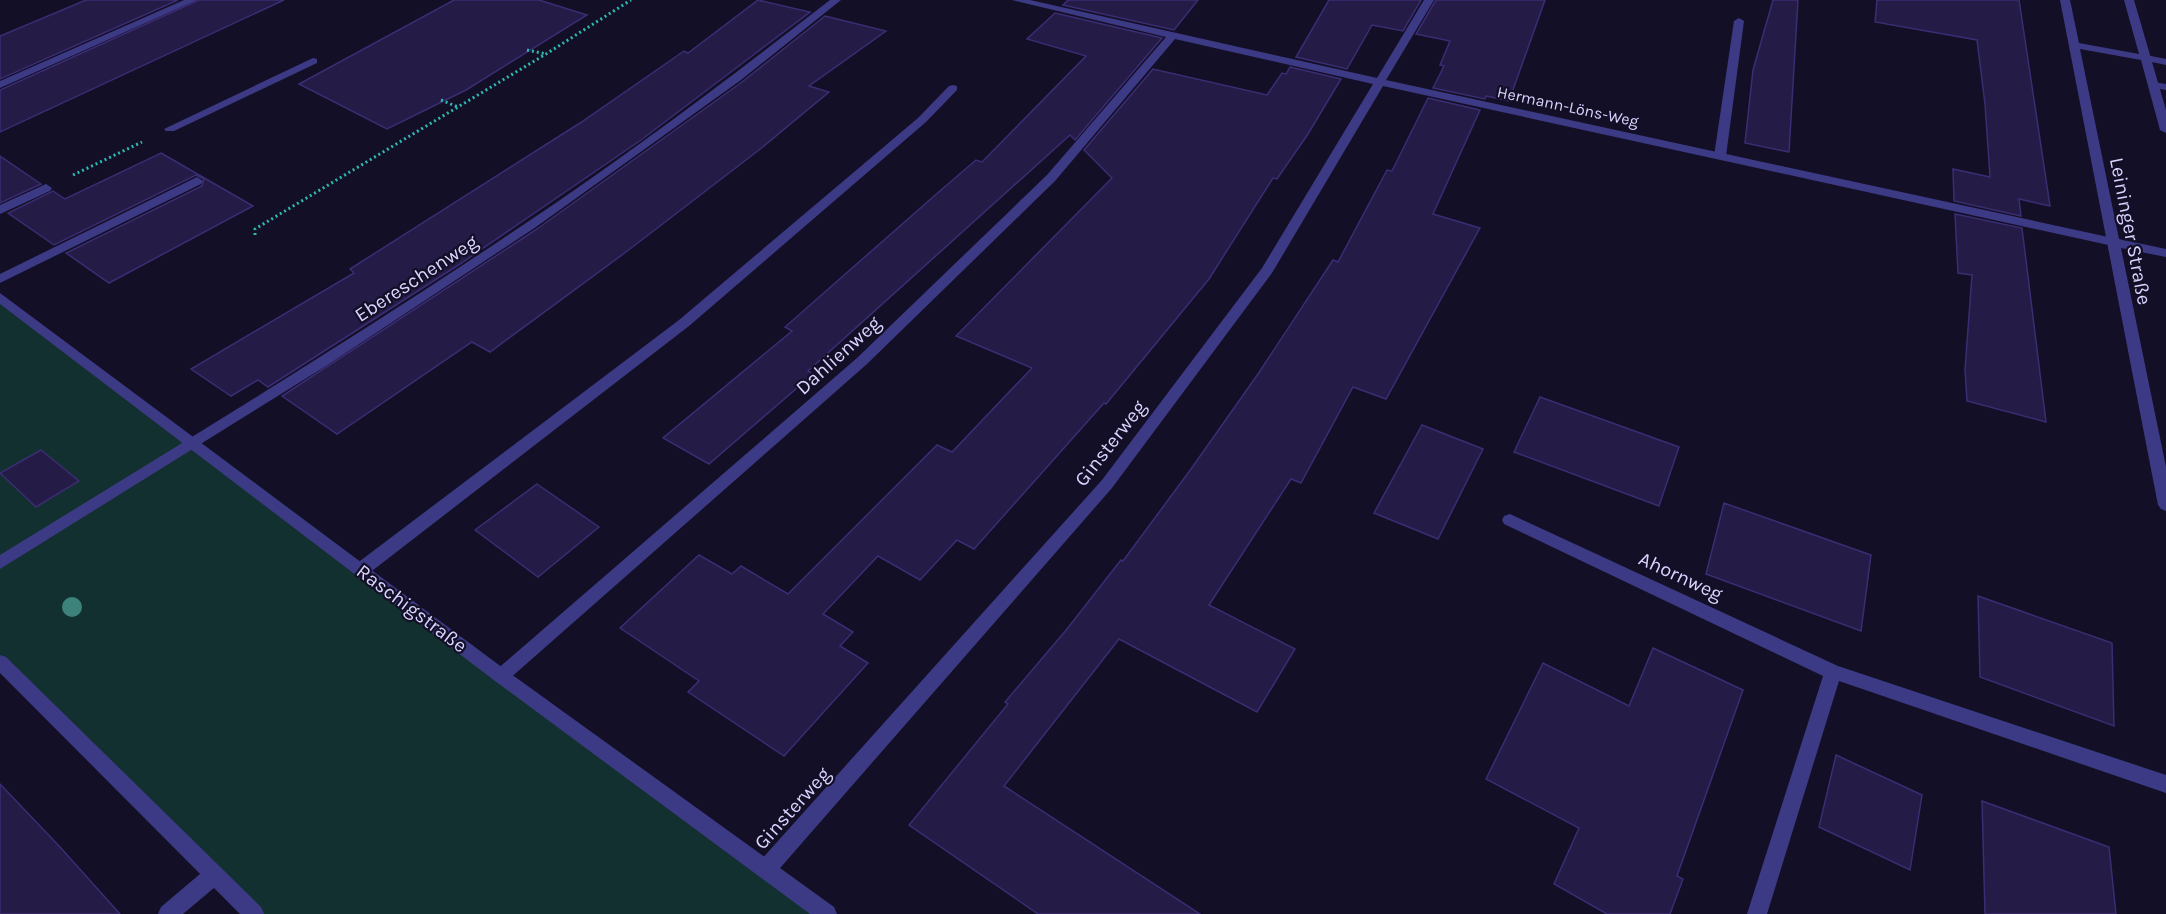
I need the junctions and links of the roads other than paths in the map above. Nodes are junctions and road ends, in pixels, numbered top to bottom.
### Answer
1 (192, 0) edge
2 (836, 0) edge
3 (1017, 0) edge
4 (1429, 0) edge
5 (2066, 0) edge
6 (2129, 0) edge
7 (1739, 21) dead end
8 (1173, 35) junction
9 (2073, 45) junction
10 (2146, 58) junction
11 (313, 61) dead end
12 (2166, 62) edge
13 (1381, 82) junction
14 (0, 85) edge
15 (2153, 85) junction
16 (2166, 87) edge
17 (953, 88) dead end
18 (170, 129) road end
19 (2166, 130) edge
20 (1720, 156) junction
21 (197, 181) dead end
22 (46, 188) road end
23 (0, 210) edge
24 (2113, 242) junction
25 (2166, 254) edge
26 (0, 279) edge
27 (0, 297) edge
28 (193, 442) junction
29 (2166, 505) edge
30 (1510, 520) dead end
31 (0, 563) edge
32 (362, 569) junction
33 (0, 662) edge
34 (1833, 672) junction
35 (501, 676) junction
36 (2166, 784) edge
37 (766, 868) junction
38 (214, 875) junction
39 (168, 914) edge
40 (254, 914) edge
41 (827, 914) edge
42 (1757, 914) edge

1 - 14 street
2 - 28 street, Ebereschenweg
3 - 8 street, Hermann-Löns-Weg
4 - 13 street, Ginsterweg
5 - 9 street, Leininger Straße
6 - 10 street
7 - 20 street
8 - 13 street, Hermann-Löns-Weg
8 - 35 street, Dahlienweg
9 - 10 street
9 - 24 street, Leininger Straße
10 - 12 street
10 - 15 street
11 - 18 street
13 - 20 street, Hermann-Löns-Weg
13 - 37 street, Ginsterweg
15 - 16 street
15 - 19 street
17 - 32 street
20 - 24 street, Hermann-Löns-Weg
21 - 26 street
22 - 23 street
24 - 25 street, Hermann-Löns-Weg
24 - 29 street, Leininger Straße
27 - 28 street, Raschigstraße
28 - 31 street, Ebereschenweg
28 - 32 street, Raschigstraße
30 - 34 street, Ahornweg
32 - 35 street, Raschigstraße
33 - 38 street
34 - 36 street, Ahornweg
34 - 42 street
35 - 37 street, Raschigstraße
37 - 41 street, Raschigstraße
38 - 39 street
38 - 40 street

